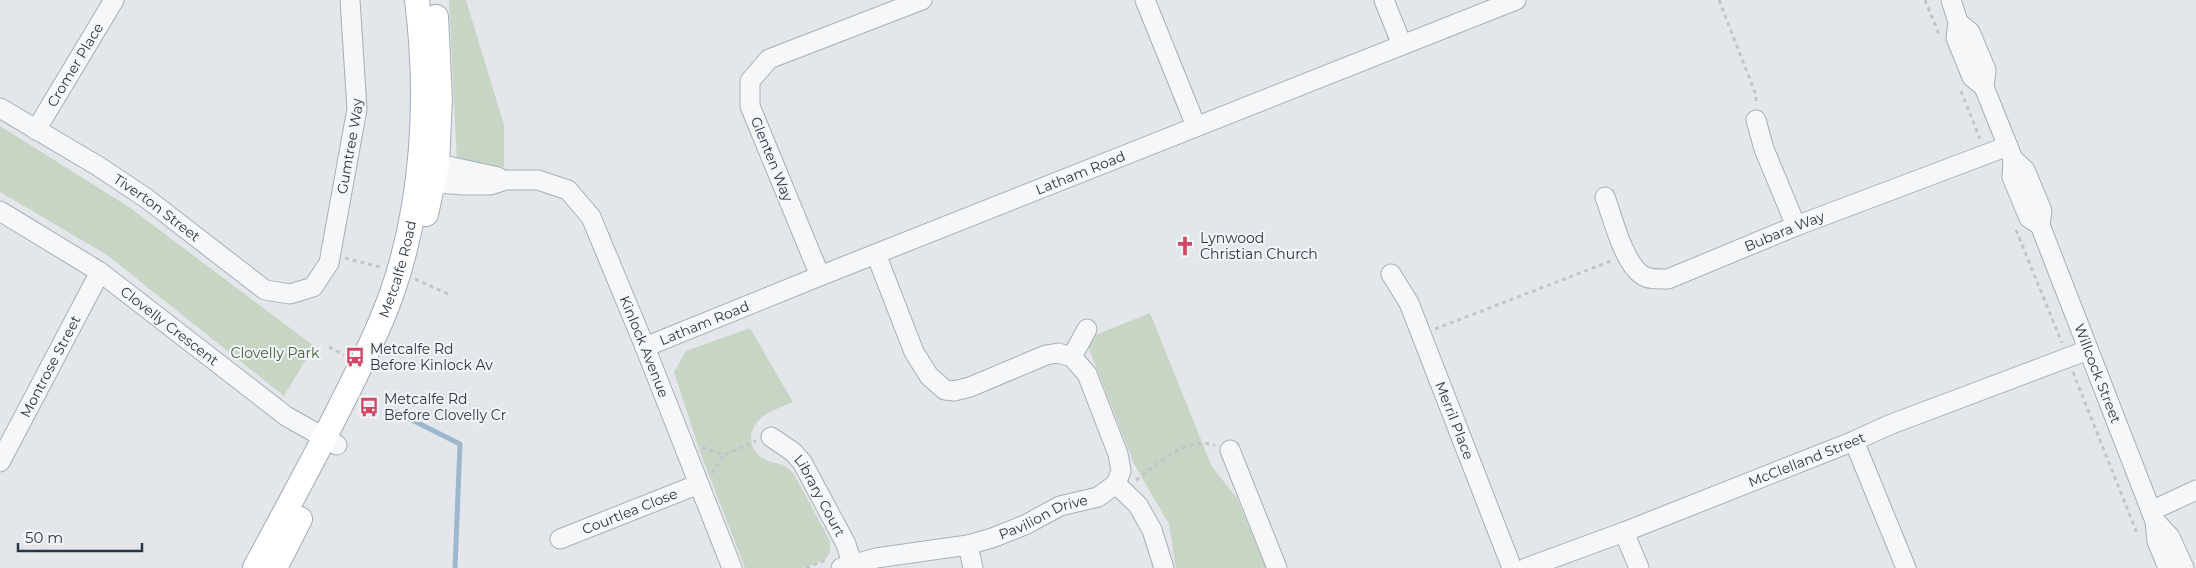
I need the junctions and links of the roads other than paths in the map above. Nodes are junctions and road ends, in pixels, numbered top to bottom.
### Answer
1 (114, 0) edge
2 (350, 0) edge
3 (417, 0) edge
4 (433, 0) edge
5 (922, 0) edge
6 (1145, 0) edge
7 (1384, 0) edge
8 (1516, 0) edge
9 (1951, 0) edge
10 (1402, 45) junction
11 (0, 108) edge
12 (1756, 120) road end
13 (1196, 126) junction
14 (36, 130) junction
15 (2010, 153) junction
16 (426, 172) junction
17 (1605, 197) dead end
18 (0, 211) edge
19 (1796, 226) junction
20 (876, 254) junction
21 (100, 272) junction
22 (1391, 274) dead end
23 (820, 276) junction
24 (313, 287) joint
25 (1087, 329) dead end
26 (645, 347) junction
27 (2088, 350) junction
28 (1072, 357) junction
29 (771, 436) road end
30 (1854, 441) junction
31 (330, 442) junction
32 (1230, 450) road end
33 (0, 462) edge
34 (699, 484) junction
35 (1116, 484) junction
36 (2196, 490) edge
37 (2153, 516) junction
38 (1624, 532) junction
39 (560, 539) dead end
40 (968, 545) junction
41 (847, 566) edge
42 (256, 568) edge
43 (275, 568) edge
44 (732, 568) edge
45 (973, 568) edge
46 (1164, 568) edge
47 (1277, 568) edge
48 (1512, 568) edge
49 (1526, 568) edge
50 (1639, 568) edge
51 (1906, 568) edge
52 (2168, 568) edge
53 (2184, 568) edge

1 - 14 street, Cromer Place
2 - 24 street, Gumtree Way
3 - 16 main road, Metcalfe Road
4 - 16 main road, Metcalfe Road
5 - 23 street, Glenten Way
6 - 13 street
7 - 10 street
8 - 10 street, Latham Road
9 - 15 street, Willcock Street
10 - 13 street, Latham Road
11 - 14 street, Tiverton Street
12 - 19 street
13 - 20 street, Latham Road
14 - 24 street, Tiverton Street
15 - 19 street, Bubara Way
15 - 27 street, Willcock Street
16 - 26 street, Kinlock Avenue
16 - 31 main road, Metcalfe Road
17 - 19 street, Bubara Way
18 - 21 street, Clovelly Crescent
20 - 23 street, Latham Road
20 - 28 street
21 - 31 street, Clovelly Crescent
21 - 33 street, Montrose Street
22 - 48 street, Merril Place
23 - 26 street, Latham Road
25 - 28 street
26 - 34 street, Kinlock Avenue
27 - 30 street, McClelland Street
27 - 37 street, Willcock Street
28 - 35 street
29 - 41 street, Library Court
30 - 38 street, McClelland Street
30 - 51 street
31 - 42 main road, Metcalfe Road
31 - 43 main road, Metcalfe Road
32 - 47 street
34 - 39 street, Courtlea Close
34 - 44 street, Kinlock Avenue
35 - 40 street, Pavilion Drive
35 - 46 street
36 - 37 street
37 - 52 street, Willcock Street
37 - 53 street, Willcock Street
38 - 49 street, McClelland Street
38 - 50 street
40 - 41 street, Pavilion Drive
40 - 45 street

